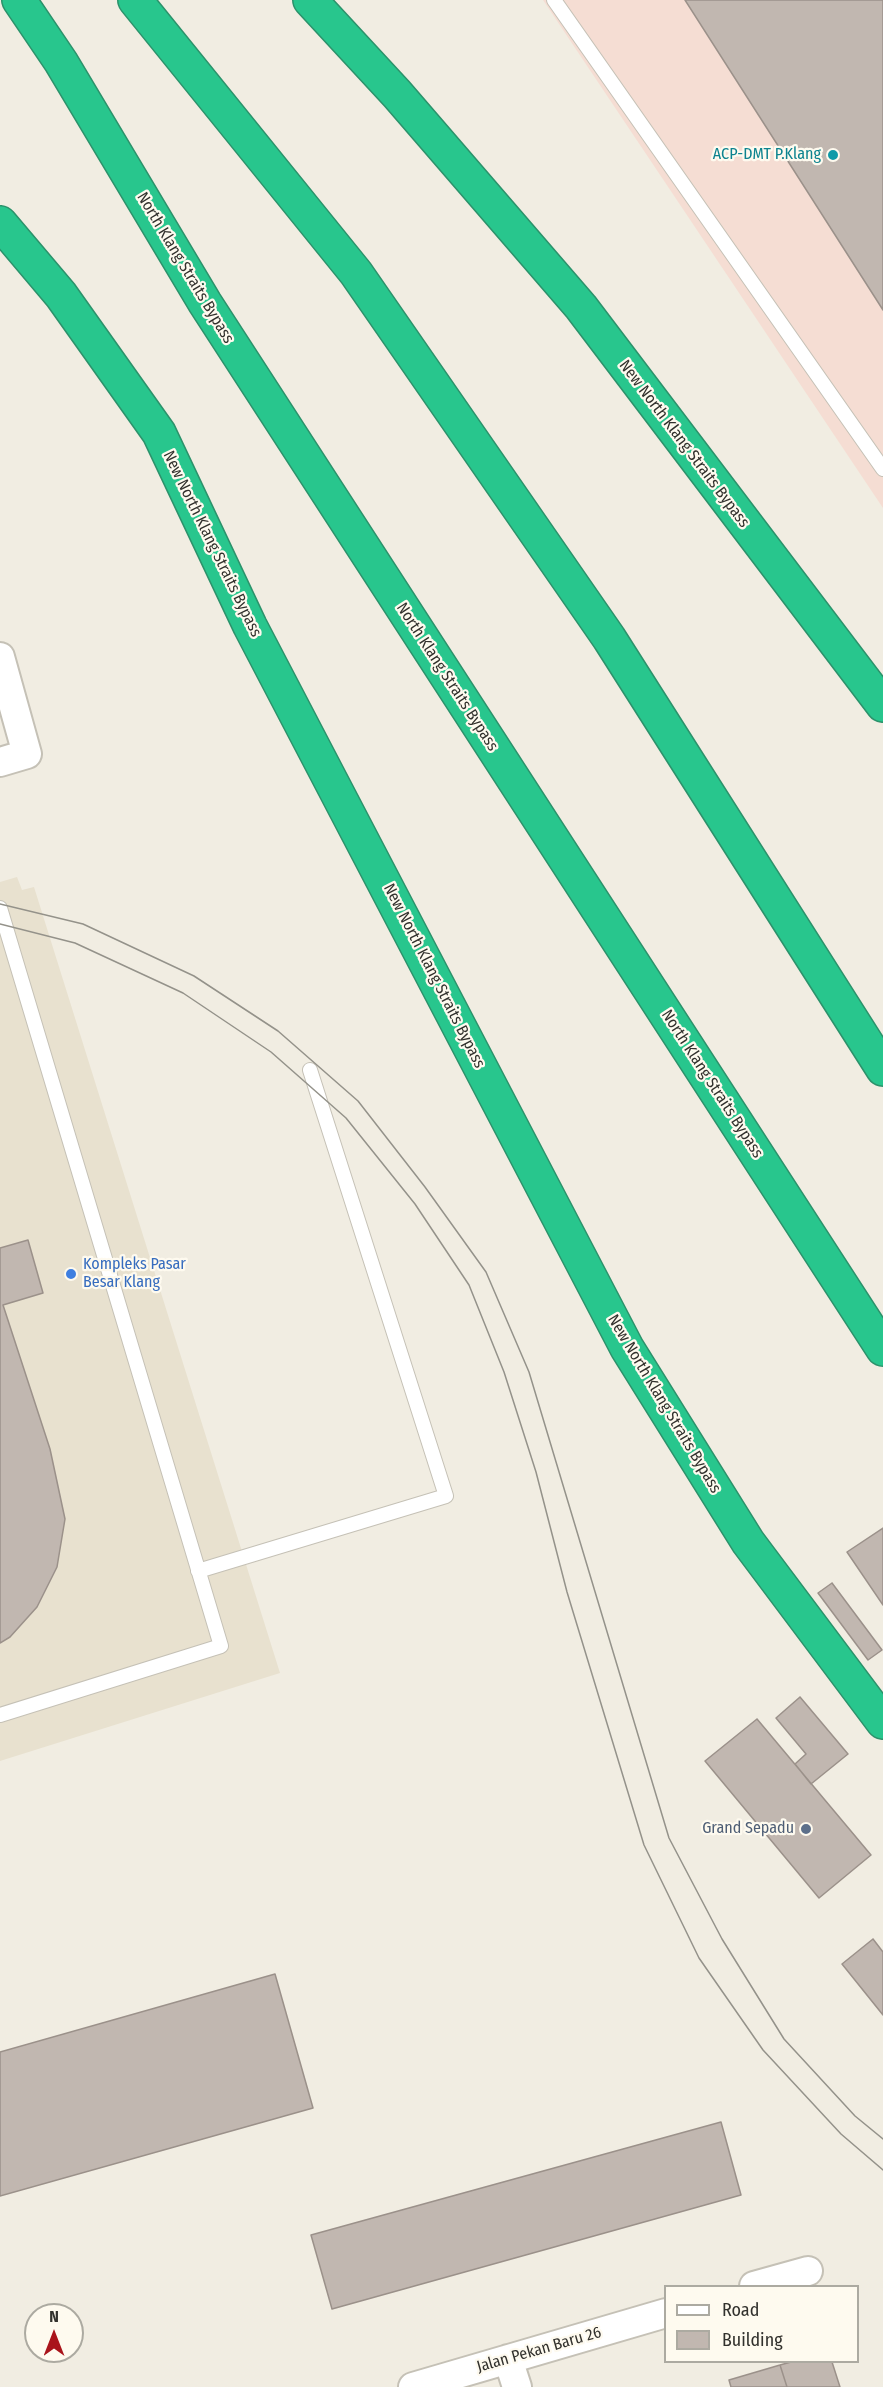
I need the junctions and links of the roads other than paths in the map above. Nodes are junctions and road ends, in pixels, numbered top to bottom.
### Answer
1 (18, 0) edge
2 (135, 0) edge
3 (310, 0) edge
4 (554, 0) edge
5 (0, 223) edge
6 (883, 470) edge
7 (2, 675) edge
8 (883, 705) edge
9 (0, 762) edge
10 (0, 908) edge
11 (310, 1070) dead end
12 (883, 1070) edge
13 (883, 1349) edge
14 (198, 1570) junction
15 (0, 1715) edge
16 (883, 1722) edge
17 (808, 2271) dead end
18 (758, 2285) edge
19 (664, 2314) edge
20 (508, 2359) junction
21 (413, 2387) edge
22 (517, 2387) edge

1 - 13 highway, North Klang Straits Bypass
2 - 12 highway
3 - 8 highway, New North Klang Straits Bypass
4 - 6 lane
5 - 16 highway, New North Klang Straits Bypass
7 - 9 street
10 - 14 lane
11 - 14 lane
14 - 15 lane
17 - 18 street
19 - 20 street, Jalan Pekan Baru 26
20 - 21 street, Jalan Pekan Baru 26
20 - 22 street

